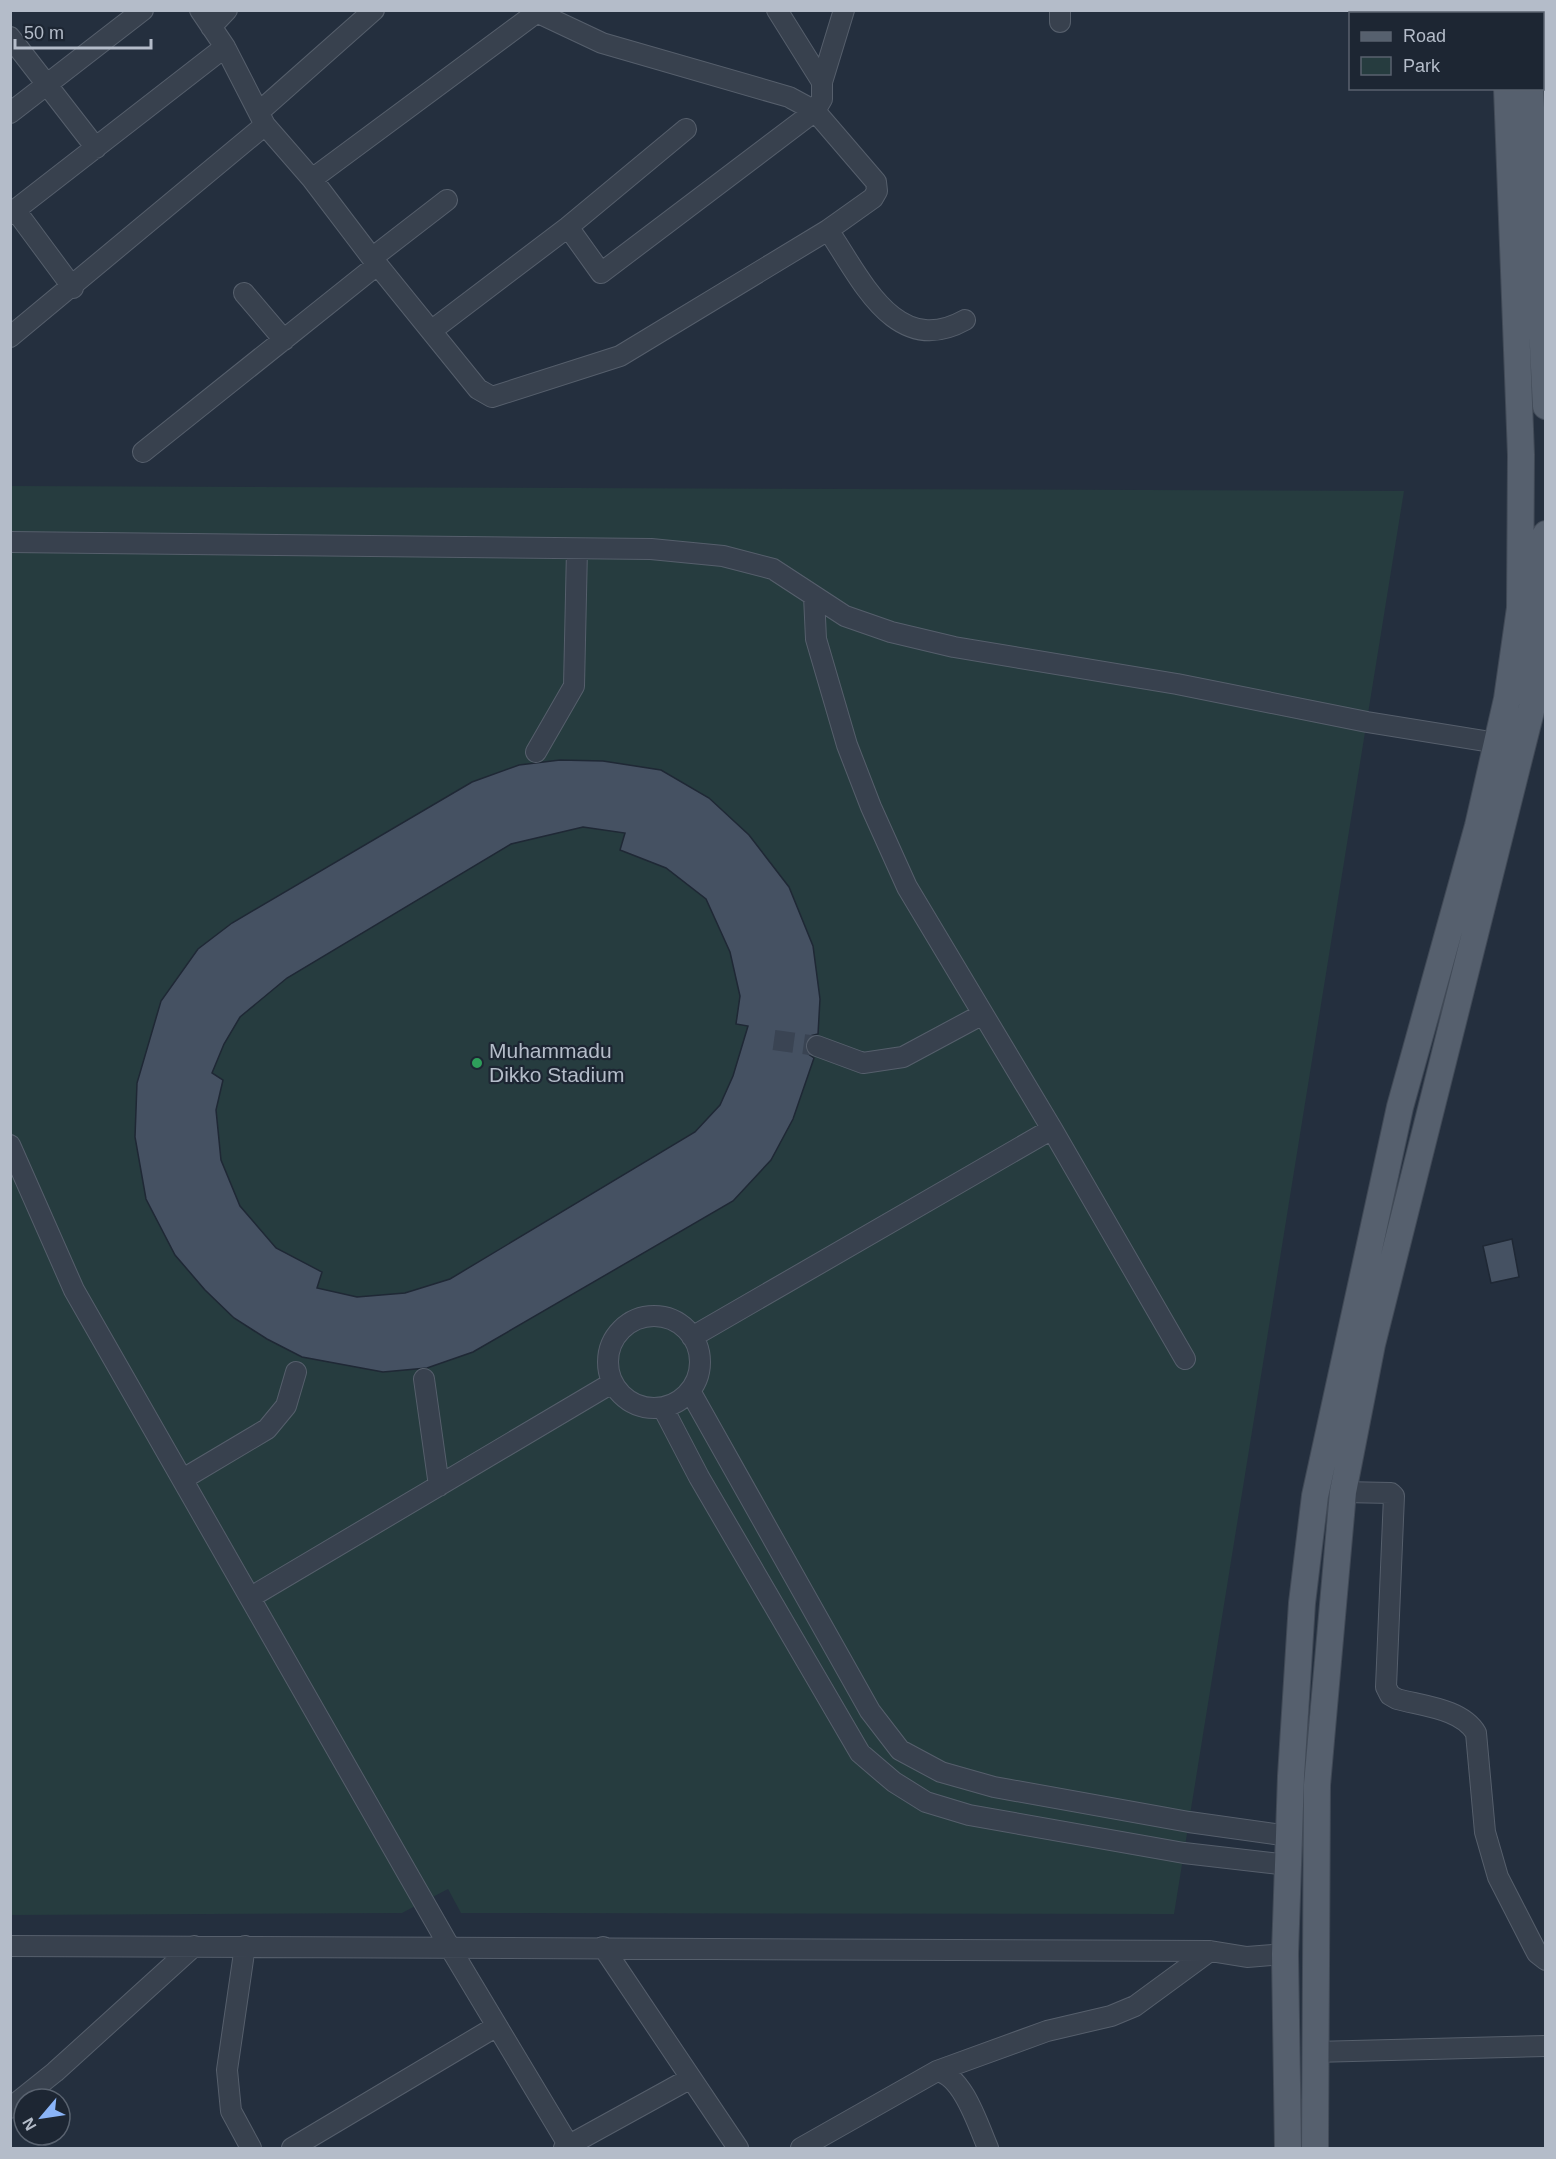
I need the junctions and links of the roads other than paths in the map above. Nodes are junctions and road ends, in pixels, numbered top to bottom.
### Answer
1 (143, 10) edge
2 (200, 10) edge
3 (227, 10) edge
4 (374, 10) edge
5 (777, 10) edge
6 (844, 10) edge
7 (536, 11) edge
8 (211, 27) junction
9 (10, 37) edge
10 (225, 47) junction
11 (822, 82) junction
12 (47, 85) junction
13 (1507, 90) edge
14 (1530, 90) edge
15 (815, 111) junction
16 (10, 113) edge
17 (262, 118) junction
18 (686, 129) dead end
19 (1539, 135) edge
20 (96, 148) junction
21 (312, 179) junction
22 (447, 200) dead end
23 (13, 212) edge
24 (568, 227) junction
25 (828, 230) junction
26 (375, 262) junction
27 (73, 288) junction
28 (244, 293) dead end
29 (965, 320) dead end
30 (431, 331) junction
31 (10, 337) edge
32 (284, 340) junction
33 (1545, 406) edge
34 (143, 452) dead end
35 (1545, 534) edge
36 (10, 542) edge
37 (577, 549) junction
38 (814, 596) junction
39 (1497, 743) junction
40 (536, 752) dead end
41 (983, 1014) junction
42 (817, 1046) tunnel mouth
43 (1052, 1129) junction
44 (10, 1145) edge
45 (692, 1337) junction
46 (1185, 1359) dead end
47 (296, 1372) dead end
48 (424, 1379) dead end
49 (612, 1383) junction
50 (690, 1391) junction
51 (663, 1408) junction
52 (183, 1479) junction
53 (439, 1486) junction
54 (1343, 1492) junction
55 (251, 1597) junction
56 (1289, 1836) junction
57 (1288, 1865) junction
58 (10, 1946) edge
59 (194, 1946) junction
60 (245, 1946) junction
61 (449, 1946) junction
62 (603, 1947) junction
63 (1210, 1951) junction
64 (1285, 1954) junction
65 (1545, 1960) edge
66 (497, 2026) junction
67 (1545, 2046) edge
68 (1314, 2052) junction
69 (937, 2071) junction
70 (691, 2078) junction
71 (10, 2108) edge
72 (567, 2147) edge
73 (251, 2148) edge
74 (292, 2148) edge
75 (738, 2148) edge
76 (801, 2148) edge
77 (988, 2148) edge
78 (1288, 2148) edge
79 (1315, 2148) edge

1 - 12 street
2 - 8 street
3 - 8 street
4 - 17 street
5 - 11 street
6 - 11 street
7 - 15 street
7 - 21 street
8 - 10 street
9 - 12 street
10 - 17 street
10 - 20 street
11 - 15 street
12 - 16 street
12 - 20 street
13 - 39 main road
14 - 19 main road
15 - 24 street
15 - 25 street
17 - 21 street
17 - 27 street
18 - 24 street
19 - 33 main road
20 - 23 street
21 - 26 street
22 - 26 street
23 - 27 street
24 - 30 street
25 - 29 street
25 - 30 street
26 - 30 street
26 - 32 street
27 - 31 street
28 - 32 street
32 - 34 street
35 - 54 main road
36 - 37 street
37 - 38 street
37 - 40 street
38 - 39 street
38 - 41 street
39 - 56 main road
41 - 42 street
41 - 43 street
43 - 45 street
43 - 46 street
44 - 52 street
45 - 49 street
45 - 50 street
47 - 52 street
48 - 53 street
49 - 51 street
49 - 53 street
50 - 51 street
50 - 56 street
51 - 57 street
52 - 55 street
53 - 55 street
54 - 65 street
54 - 68 main road
55 - 61 street
56 - 57 main road
57 - 64 main road
58 - 59 street
59 - 60 street
59 - 71 street
60 - 61 street
60 - 73 street
61 - 62 street
61 - 66 street
62 - 63 street
62 - 70 street
63 - 64 street
63 - 69 street
64 - 78 main road
66 - 72 street
66 - 74 street
67 - 68 street
68 - 79 main road
69 - 76 street
69 - 77 street
70 - 72 street
70 - 75 street

